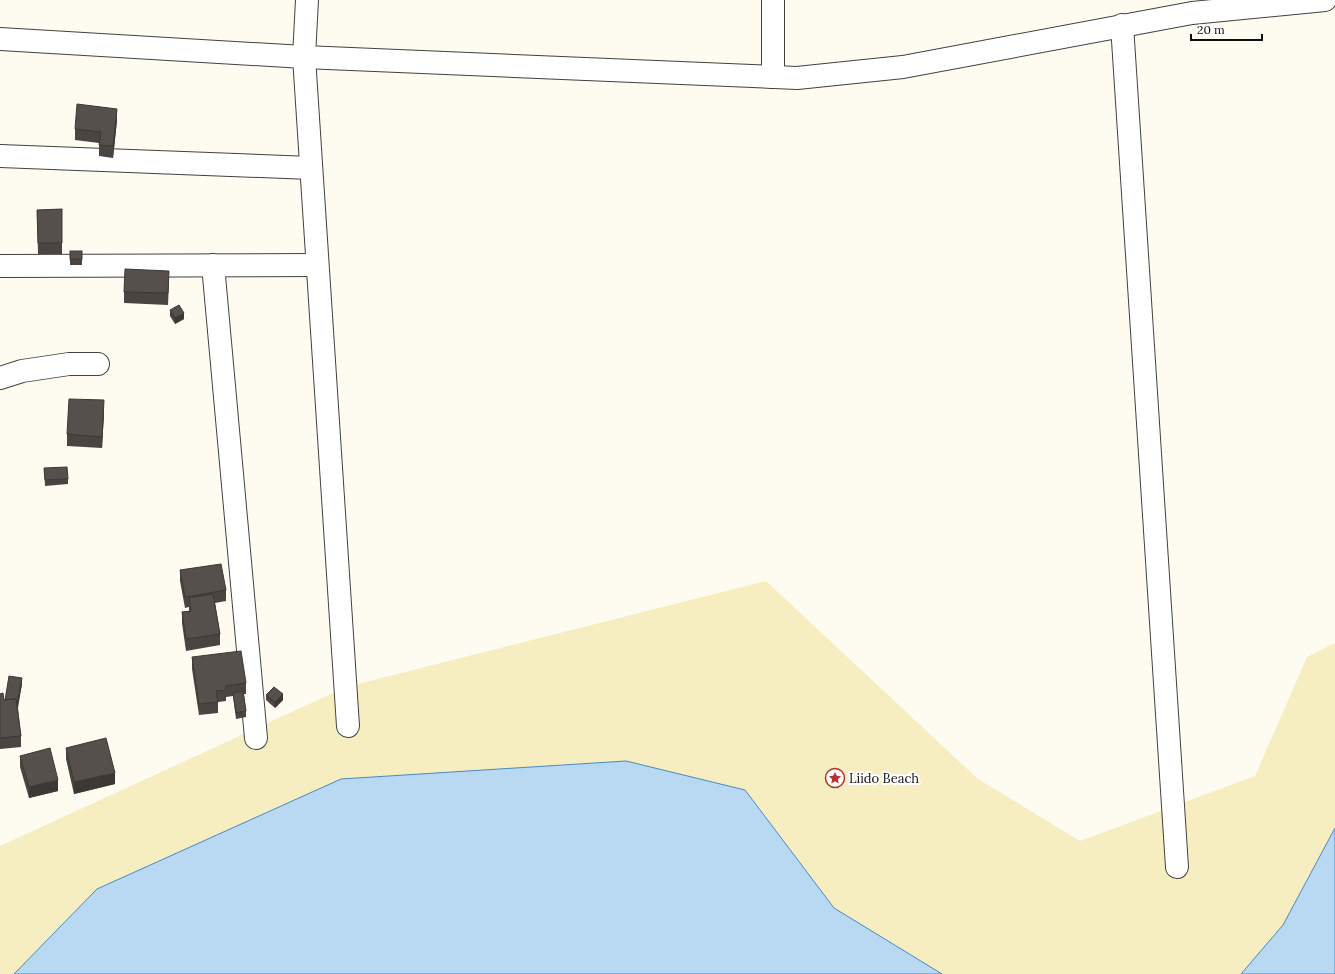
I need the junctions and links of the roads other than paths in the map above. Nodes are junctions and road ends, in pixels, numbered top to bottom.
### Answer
1 (307, 0) edge
2 (773, 0) edge
3 (1325, 0) edge
4 (1122, 25) junction
5 (0, 39) edge
6 (304, 57) junction
7 (773, 77) junction
8 (0, 156) edge
9 (311, 168) junction
10 (213, 265) junction
11 (317, 265) junction
12 (0, 266) edge
13 (98, 364) dead end
14 (0, 378) edge
15 (348, 726) dead end
16 (256, 738) dead end
17 (1177, 867) dead end

1 - 6 street
2 - 7 street
3 - 4 street
4 - 7 street
4 - 17 street
5 - 6 street
6 - 7 street
6 - 9 street
8 - 9 street
9 - 11 street
10 - 11 street
10 - 12 street
10 - 16 street
11 - 15 street
13 - 14 street

